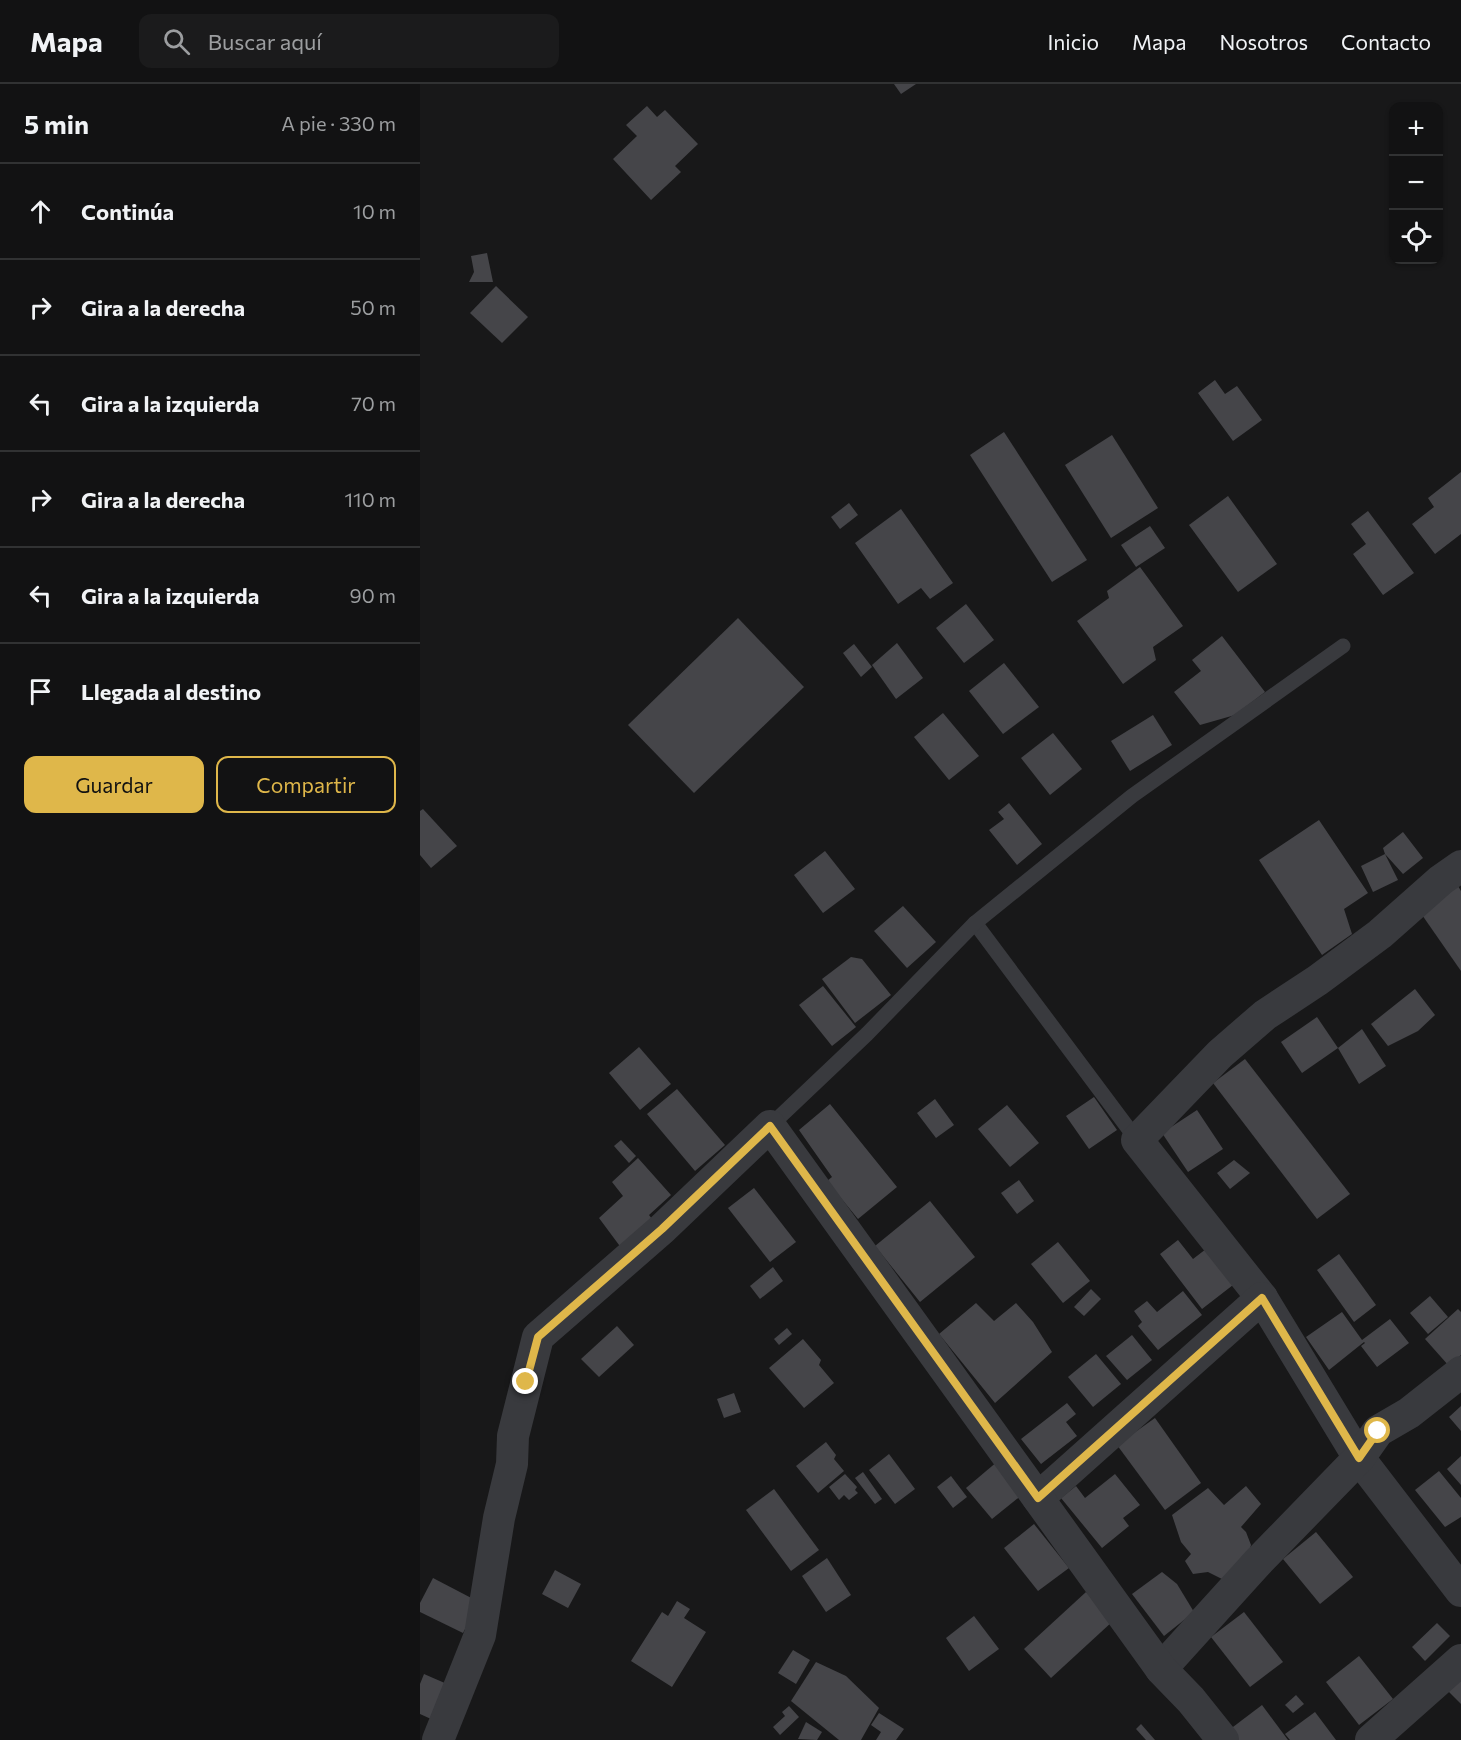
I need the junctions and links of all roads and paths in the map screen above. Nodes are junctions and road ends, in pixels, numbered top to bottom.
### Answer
1 (1343, 646) dead end
2 (1461, 866) edge
3 (975, 923) junction
4 (770, 1126) junction
5 (1137, 1140) junction
6 (1262, 1298) junction
7 (1461, 1372) edge
8 (1359, 1458) junction
9 (1038, 1498) junction
10 (1461, 1591) edge
11 (1461, 1660) edge
12 (1161, 1669) junction
13 (438, 1740) edge
14 (1223, 1740) edge
15 (1371, 1740) edge

1 - 3 lane
2 - 5 street
3 - 4 lane
3 - 5 lane
4 - 9 street
4 - 13 street
5 - 6 street
6 - 8 street
6 - 9 street
7 - 8 street
8 - 10 street
8 - 12 street
9 - 12 street
11 - 15 street
12 - 14 street

